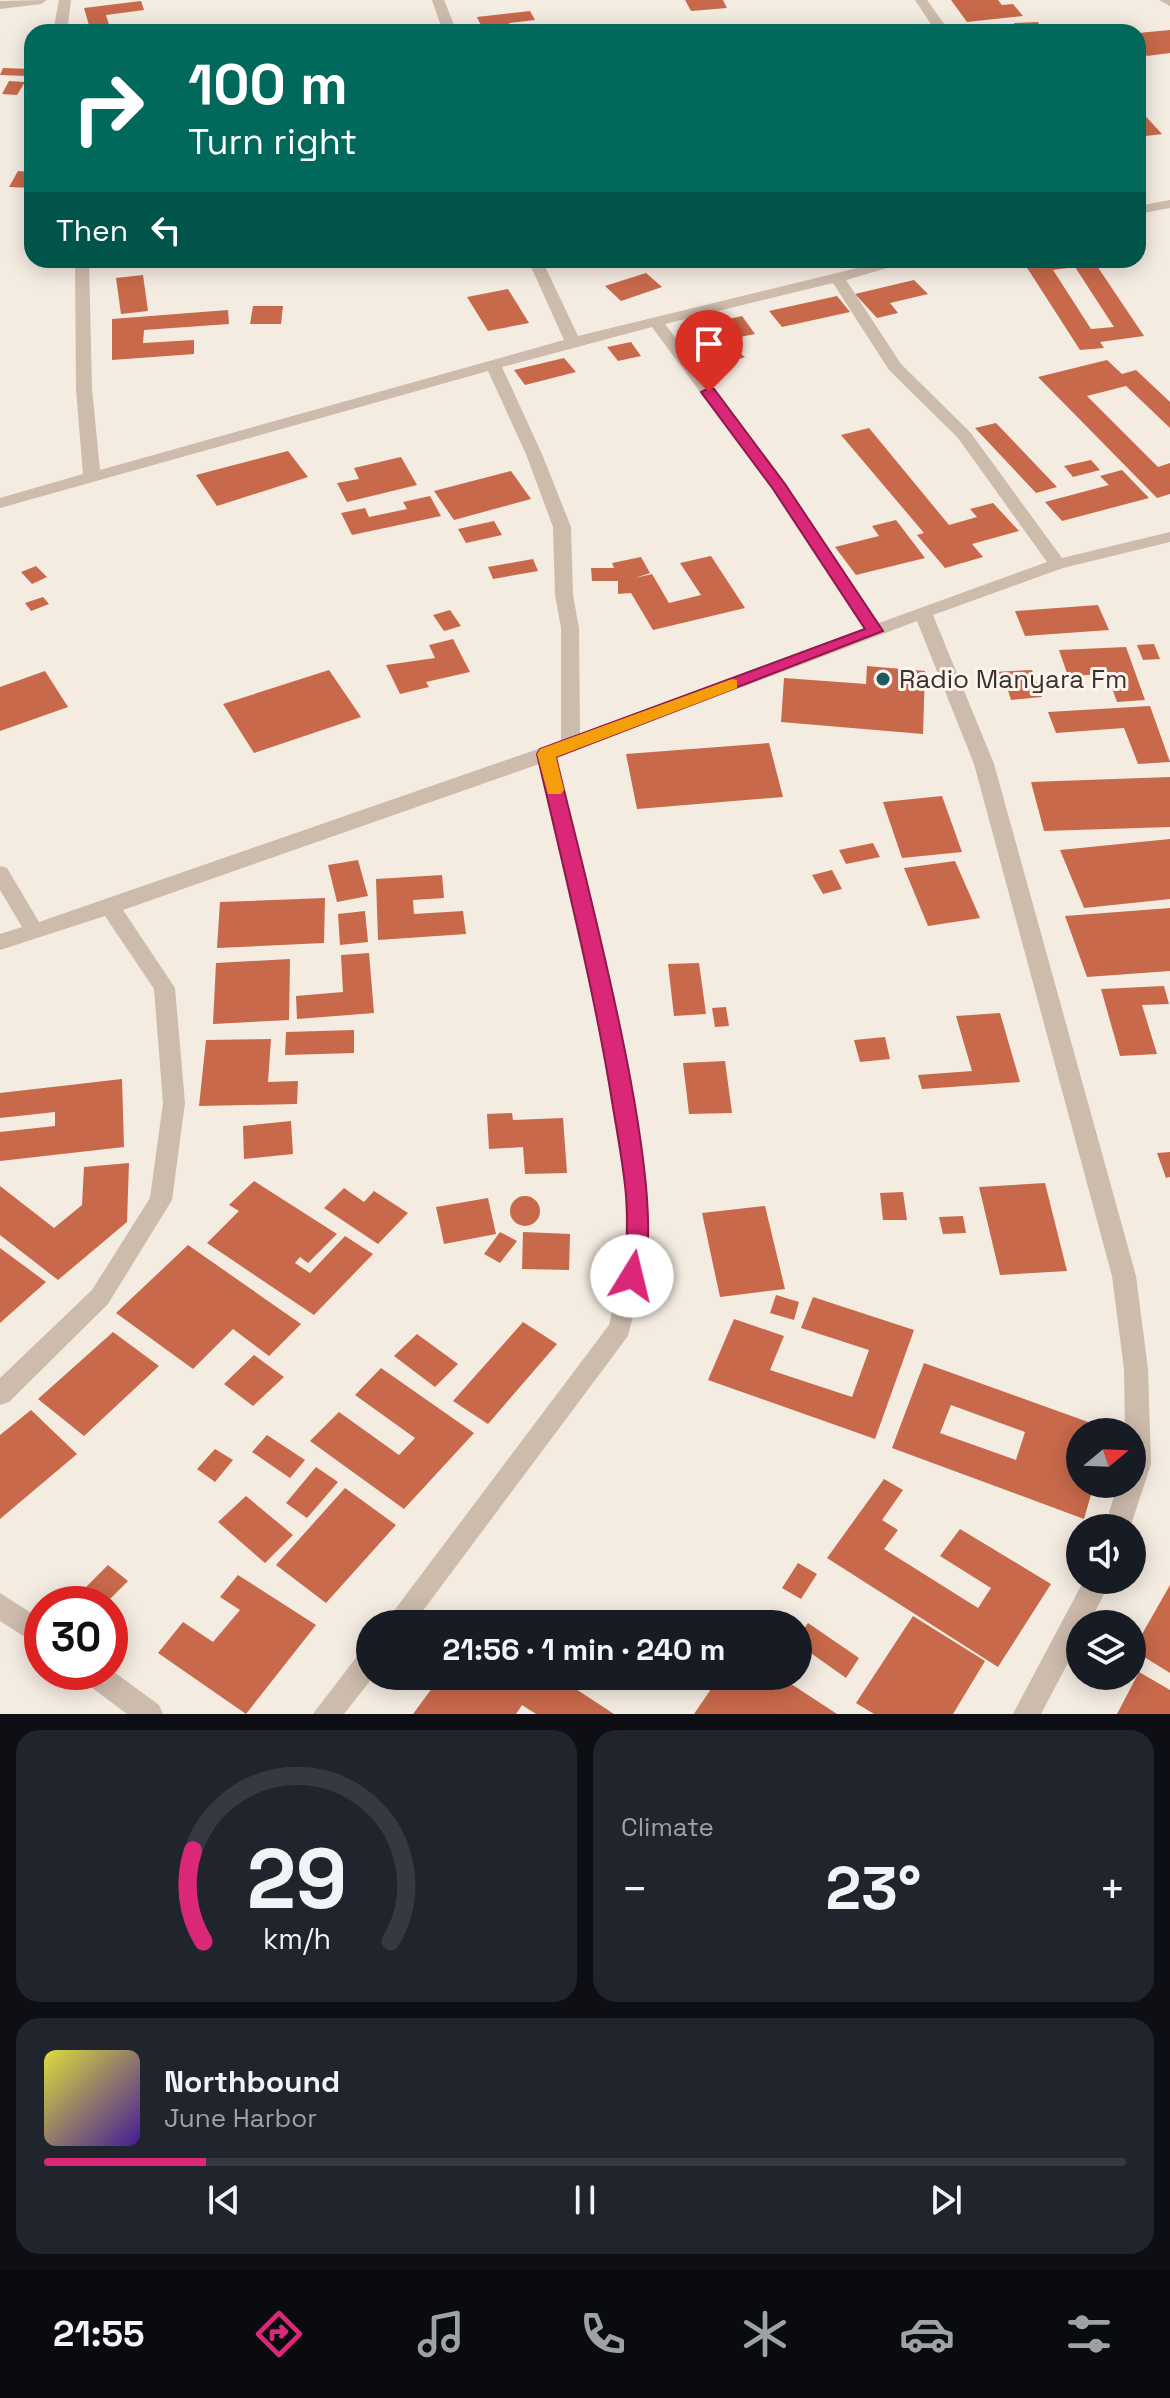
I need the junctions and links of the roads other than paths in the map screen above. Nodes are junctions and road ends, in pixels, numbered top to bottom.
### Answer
1 (41, 0) edge
2 (65, 0) edge
3 (438, 0) edge
4 (921, 0) edge
5 (0, 5) edge
6 (61, 24) edge
7 (447, 24) edge
8 (938, 24) edge
9 (1170, 204) edge
10 (1146, 208) edge
11 (82, 268) edge
12 (539, 268) edge
13 (875, 268) edge
14 (837, 277) junction
15 (656, 322) junction
16 (573, 342) junction
17 (493, 364) junction
18 (92, 478) junction
19 (0, 503) edge
20 (1170, 537) edge
21 (1058, 564) junction
22 (923, 613) junction
23 (875, 631) junction
24 (571, 743) junction
25 (546, 754) junction
26 (0, 873) edge
27 (110, 907) junction
28 (33, 929) junction
29 (0, 942) edge
30 (0, 1394) edge
31 (1137, 1418) edge
32 (1091, 1594) edge
33 (0, 1605) edge
34 (408, 1610) edge
35 (24, 1623) edge
36 (356, 1678) edge
37 (116, 1690) edge
38 (149, 1714) edge
39 (327, 1714) edge
40 (1027, 1714) edge

1 - 5 street
2 - 6 street
3 - 7 street
4 - 8 street
9 - 10 street
11 - 18 street
12 - 16 street
13 - 14 street
14 - 15 street
14 - 21 street
15 - 16 street
15 - 23 street
16 - 17 street
17 - 18 street
17 - 24 street
18 - 19 street
20 - 21 street
21 - 22 street
22 - 23 street
22 - 31 street
23 - 24 street
24 - 25 street
25 - 27 street
25 - 34 street
26 - 28 street
27 - 28 street
27 - 30 street
28 - 29 street
32 - 40 street
33 - 35 street
36 - 39 street
37 - 38 street

